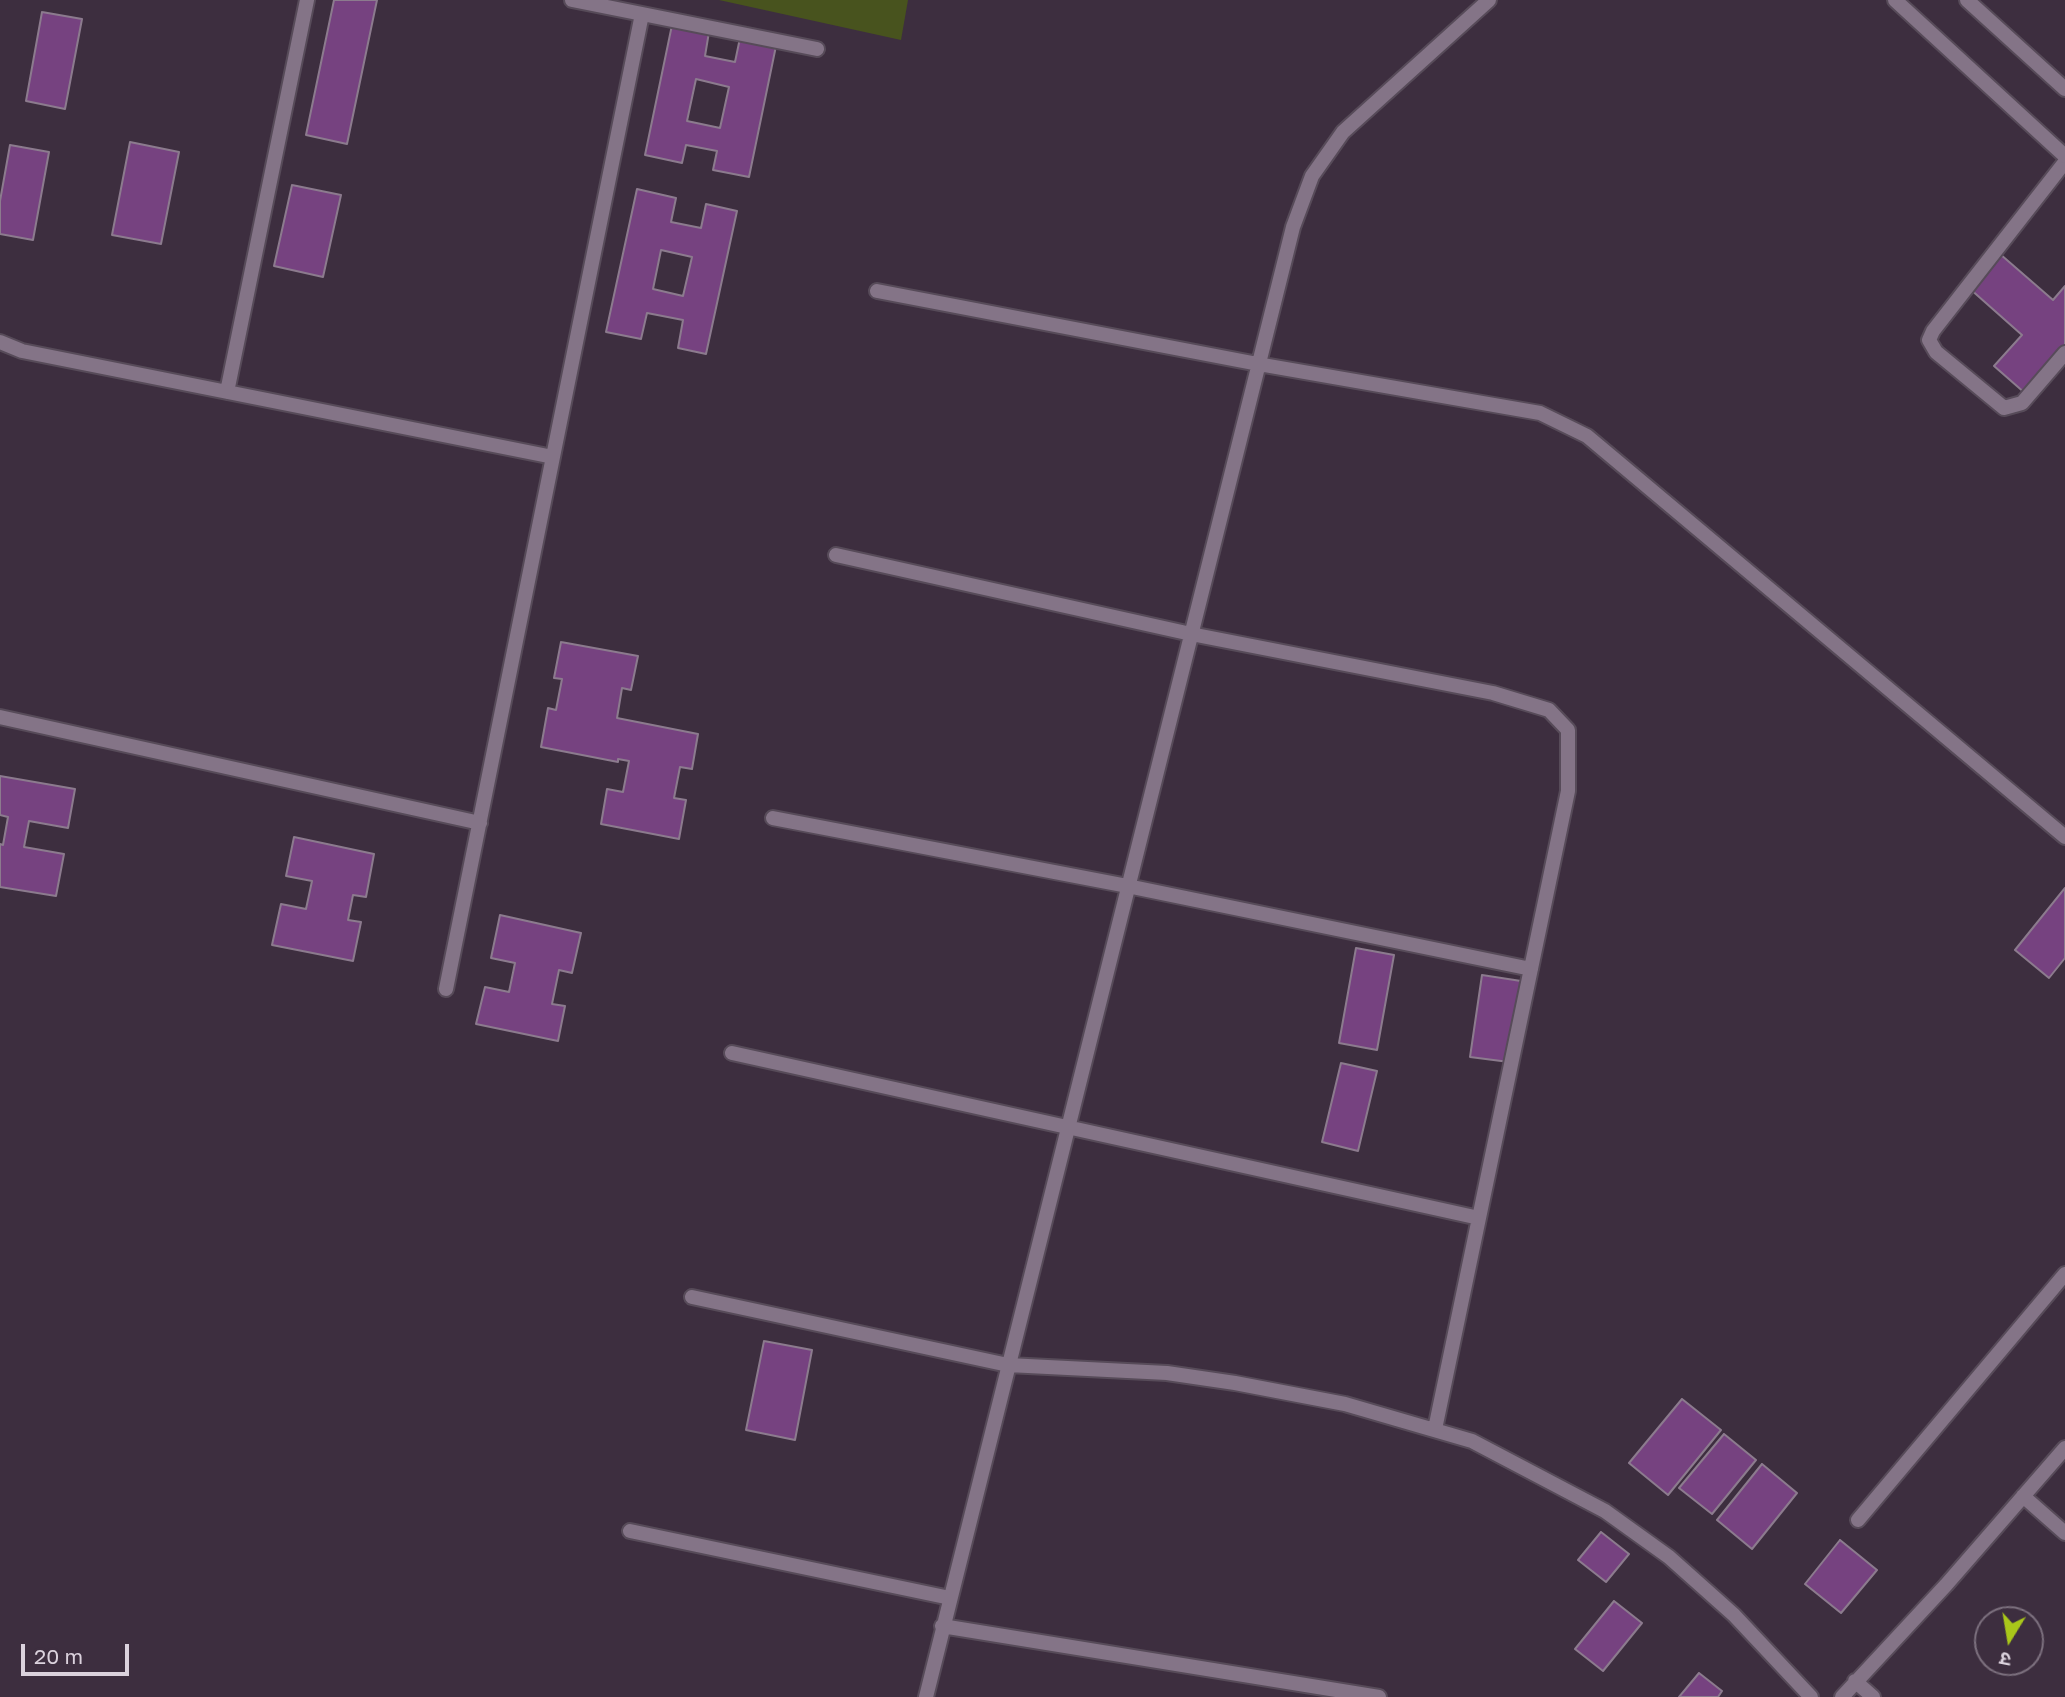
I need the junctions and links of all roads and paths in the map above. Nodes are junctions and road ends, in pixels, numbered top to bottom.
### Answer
1 (307, 0) edge
2 (572, 0) edge
3 (1489, 0) edge
4 (1895, 0) edge
5 (1967, 0) edge
6 (642, 15) junction
7 (817, 49) dead end
8 (2065, 89) edge
9 (2065, 156) edge
10 (2065, 162) edge
11 (877, 291) dead end
12 (0, 342) edge
13 (2065, 353) edge
14 (1258, 365) junction
15 (227, 392) junction
16 (553, 457) junction
17 (836, 555) dead end
18 (1191, 634) junction
19 (0, 718) edge
20 (773, 818) dead end
21 (480, 823) junction
22 (2065, 837) edge
23 (1128, 886) junction
24 (1531, 969) junction
25 (446, 989) dead end
26 (732, 1053) dead end
27 (1067, 1126) junction
28 (1479, 1218) junction
29 (2065, 1274) edge
30 (692, 1297) dead end
31 (1008, 1365) junction
32 (1435, 1429) junction
33 (2065, 1448) edge
34 (2023, 1496) junction
35 (1858, 1520) dead end
36 (630, 1531) dead end
37 (2065, 1533) edge
38 (950, 1598) junction
39 (942, 1626) junction
40 (1855, 1681) junction
41 (926, 1697) edge
42 (1379, 1697) edge
43 (1811, 1697) edge
44 (1842, 1697) edge
45 (1873, 1697) edge

1 - 15 street
2 - 6 street
3 - 14 street
4 - 9 street
5 - 8 street
6 - 7 street
6 - 16 street
10 - 13 street
11 - 14 street
12 - 15 street
14 - 18 street
14 - 22 street
15 - 16 street
16 - 21 street
17 - 18 street
18 - 23 street
18 - 24 street
19 - 21 street
20 - 23 street
21 - 25 street
23 - 24 street
23 - 27 street
24 - 28 street
26 - 27 street
27 - 28 street
27 - 31 street
28 - 32 street
29 - 35 street
30 - 31 street
31 - 32 street
31 - 38 street
32 - 43 street
33 - 34 street
34 - 37 street
34 - 40 street
36 - 38 street
38 - 39 street
39 - 41 street
39 - 42 street
40 - 44 street
40 - 45 street

